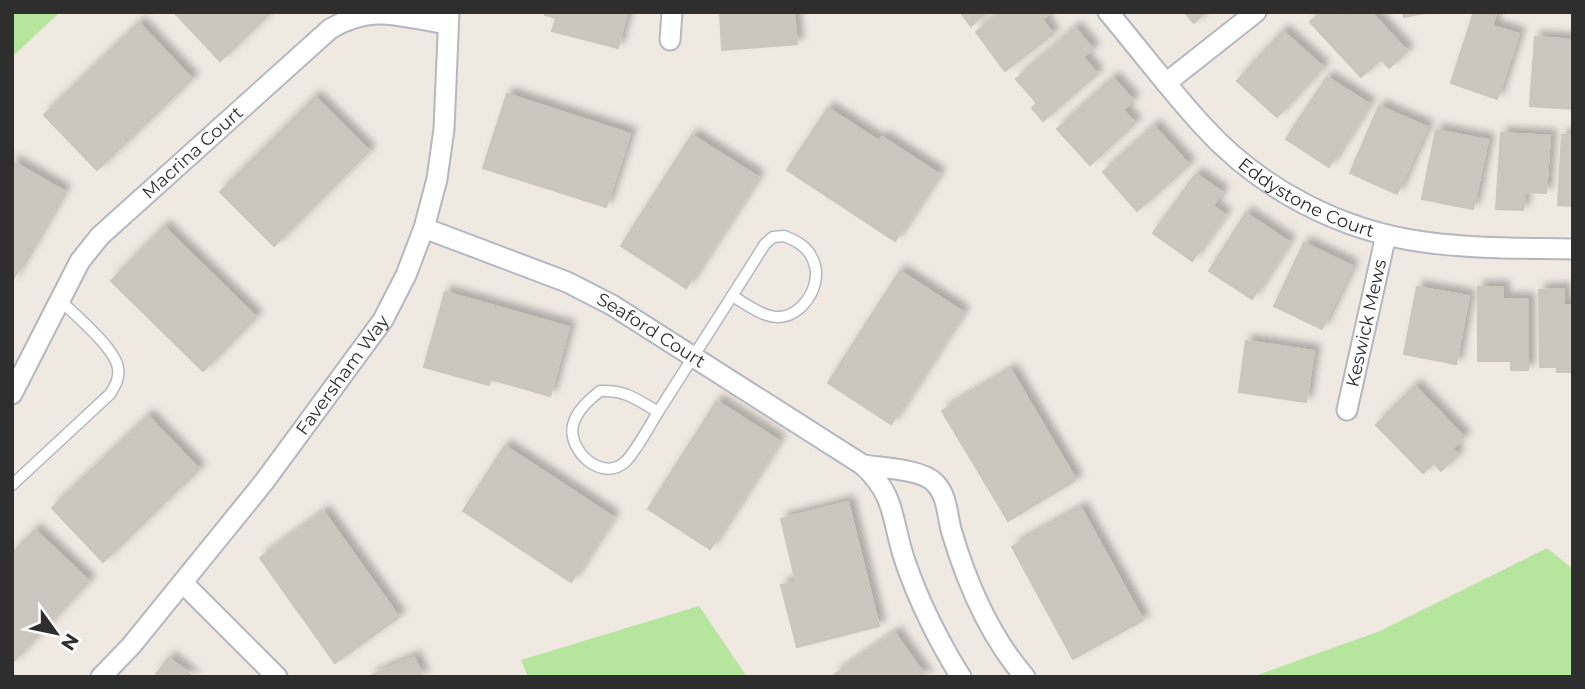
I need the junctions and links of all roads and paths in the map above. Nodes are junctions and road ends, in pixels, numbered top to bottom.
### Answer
1 (672, 12) edge
2 (1108, 12) edge
3 (1256, 12) edge
4 (366, 13) edge
5 (448, 18) edge
6 (670, 40) dead end
7 (1166, 83) junction
8 (424, 228) junction
9 (1386, 235) junction
10 (1573, 249) edge
11 (732, 296) junction
12 (60, 300) junction
13 (693, 357) junction
14 (12, 394) edge
15 (1347, 410) dead end
16 (658, 412) junction
17 (863, 464) junction
18 (12, 485) edge
19 (183, 583) junction
20 (101, 677) edge
21 (277, 677) edge
22 (961, 677) edge
23 (1025, 677) edge

1 - 6 street
2 - 7 street, Eddystone Court
3 - 7 street
4 - 5 street, Macrina Court
4 - 12 street, Macrina Court
5 - 8 street, Faversham Way
7 - 9 street, Eddystone Court
8 - 13 street, Seaford Court
8 - 19 street, Faversham Way
9 - 10 street, Eddystone Court
9 - 15 street, Keswick Mews
11 - 11 lane
11 - 13 lane
12 - 14 street, Macrina Court
12 - 18 lane
13 - 16 lane
13 - 17 street, Seaford Court
16 - 16 lane
17 - 22 street, Seaford Court
17 - 23 street, Seaford Court
19 - 20 street, Faversham Way
19 - 21 street

